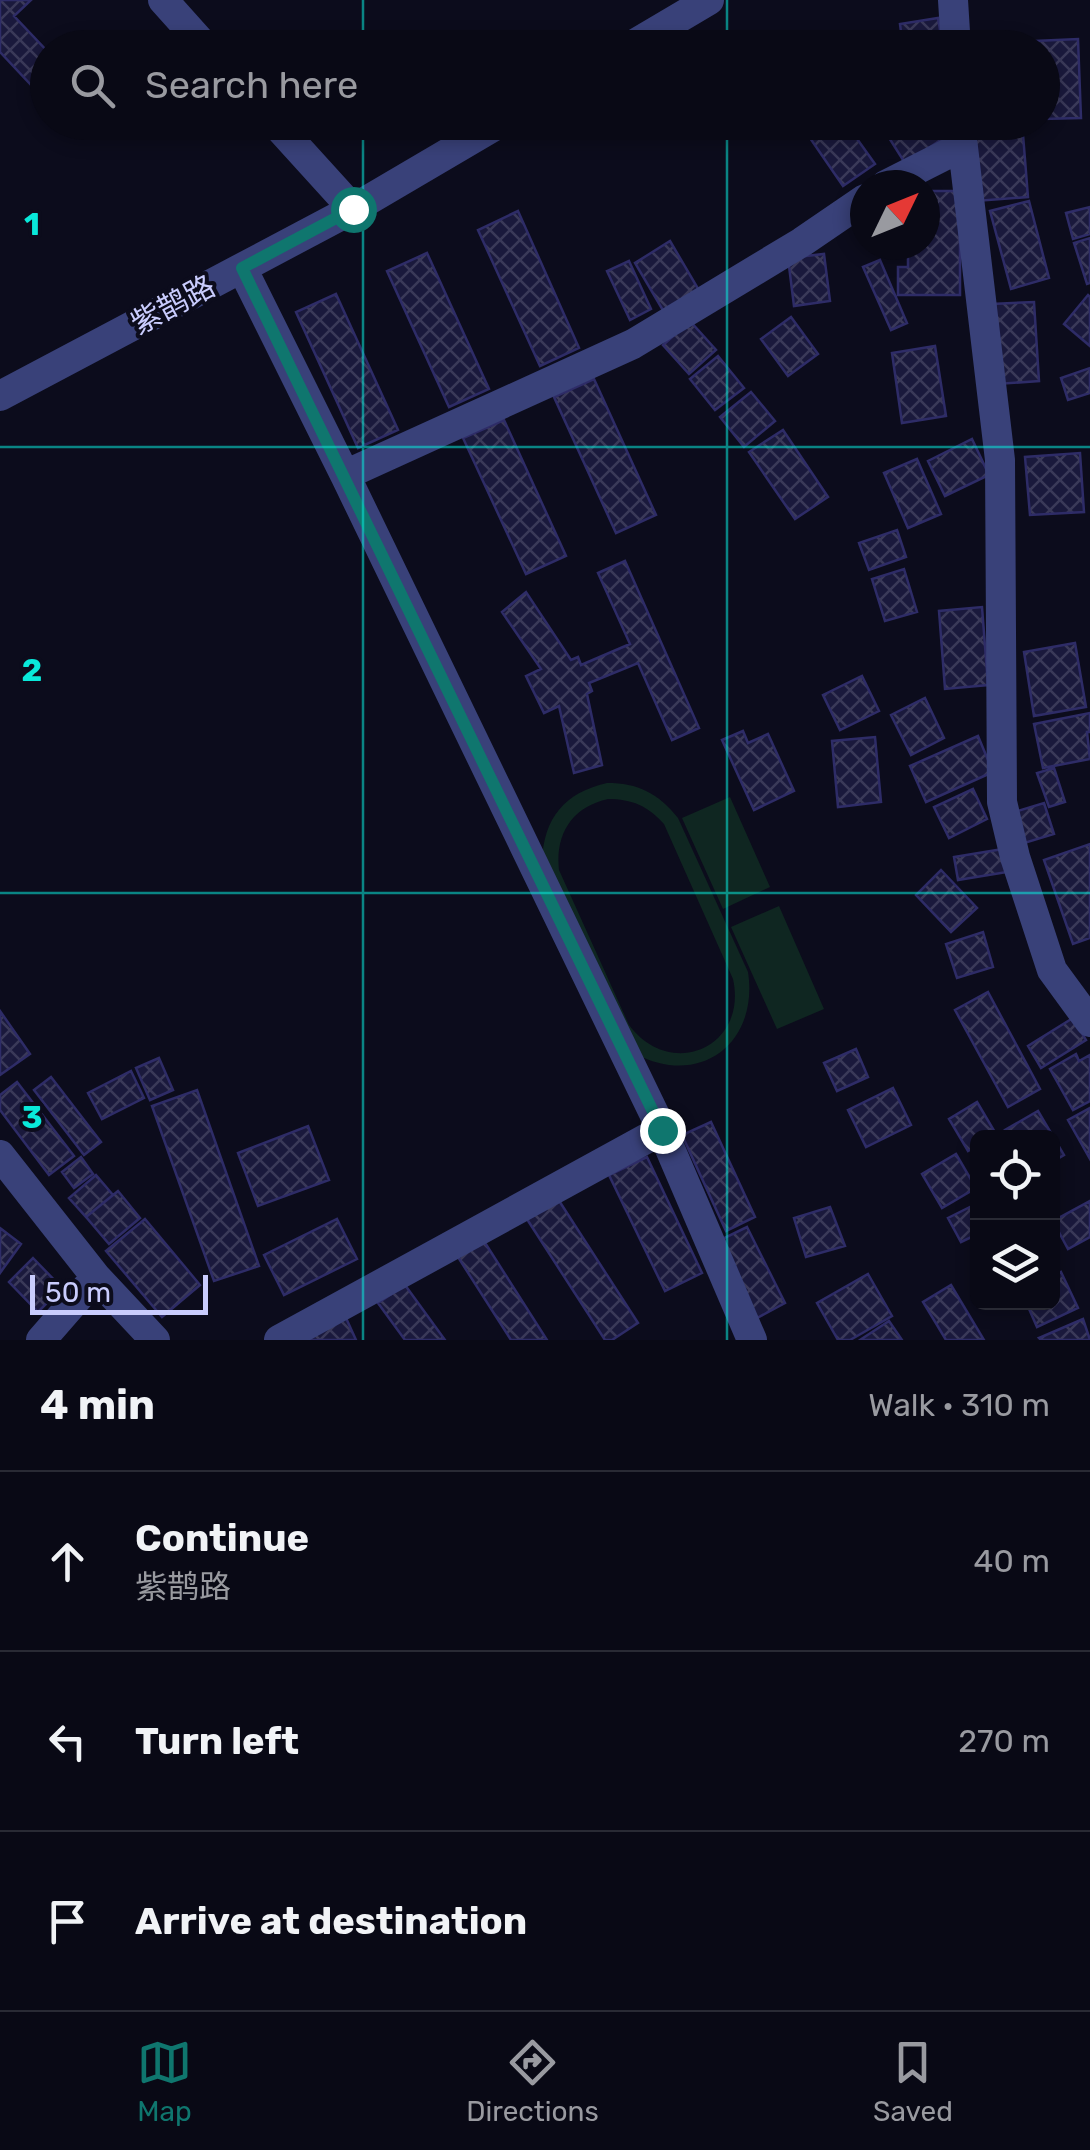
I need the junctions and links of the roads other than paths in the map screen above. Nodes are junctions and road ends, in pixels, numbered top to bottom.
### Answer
1 (162, 0) edge
2 (709, 0) edge
3 (954, 0) edge
4 (190, 30) edge
5 (658, 30) edge
6 (955, 30) edge
7 (290, 140) edge
8 (470, 140) edge
9 (953, 140) edge
10 (961, 140) edge
11 (908, 170) edge
12 (353, 209) junction
13 (850, 209) edge
14 (242, 268) junction
15 (0, 396) edge
16 (344, 475) junction
17 (1090, 1022) edge
18 (662, 1130) junction
19 (0, 1155) edge
20 (96, 1278) junction
21 (41, 1340) edge
22 (154, 1340) edge
23 (279, 1340) edge
24 (752, 1340) edge

1 - 4 street
2 - 5 street
3 - 6 street
7 - 12 street
8 - 12 street, 紫鹊路
9 - 11 street
10 - 17 street
12 - 14 street, 紫鹊路
13 - 16 street
14 - 15 street, 紫鹊路
14 - 16 street
16 - 18 street
18 - 23 street
18 - 24 street
19 - 20 street
20 - 21 street
20 - 22 street

